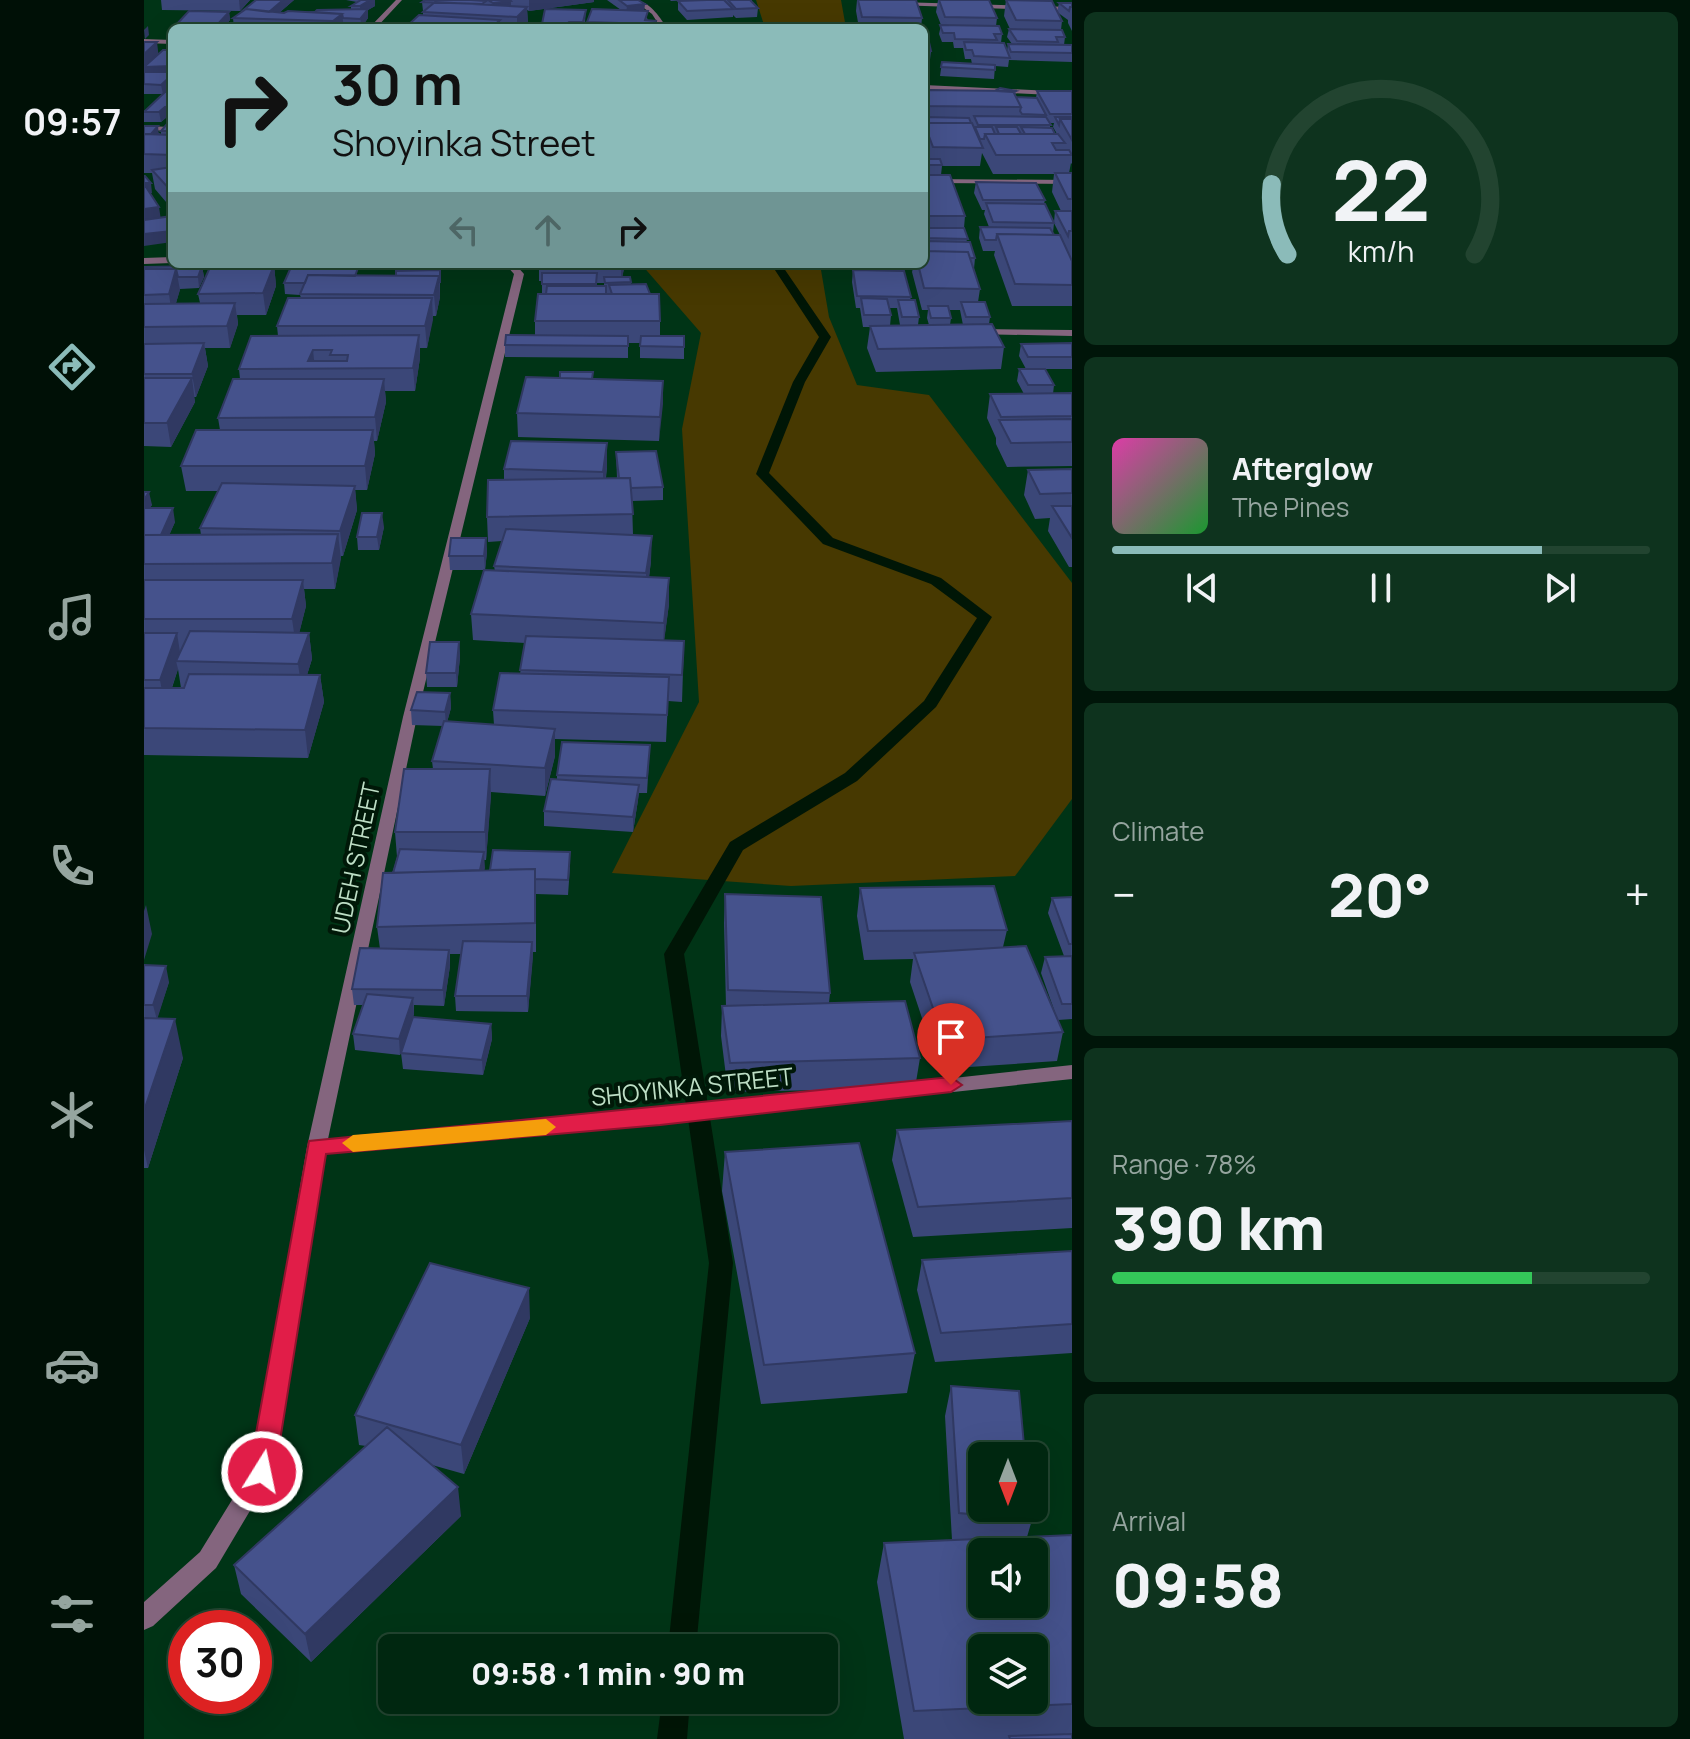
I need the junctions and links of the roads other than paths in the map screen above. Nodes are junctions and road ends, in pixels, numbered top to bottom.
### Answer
1 (399, 0) edge
2 (636, 0) edge
3 (918, 2) edge
4 (890, 4) edge
5 (1072, 9) edge
6 (376, 24) edge
7 (661, 24) edge
8 (144, 41) edge
9 (168, 42) edge
10 (144, 50) edge
11 (168, 50) edge
12 (928, 79) edge
13 (1072, 86) edge
14 (928, 87) edge
15 (1072, 94) edge
16 (144, 128) edge
17 (168, 129) edge
18 (928, 181) edge
19 (1072, 182) edge
20 (168, 260) edge
21 (144, 261) edge
22 (514, 268) edge
23 (961, 332) edge
24 (1072, 333) edge
25 (1072, 1072) edge
26 (317, 1147) junction
27 (144, 1618) edge

1 - 6 street
2 - 7 street
3 - 4 street
3 - 5 street
8 - 9 street
10 - 11 street
12 - 13 street
14 - 15 street
16 - 17 street
18 - 19 street
20 - 21 street
22 - 26 street, UDEH STREET
23 - 24 street
25 - 26 street, SHOYINKA STREET
26 - 27 street, UDEH STREET

